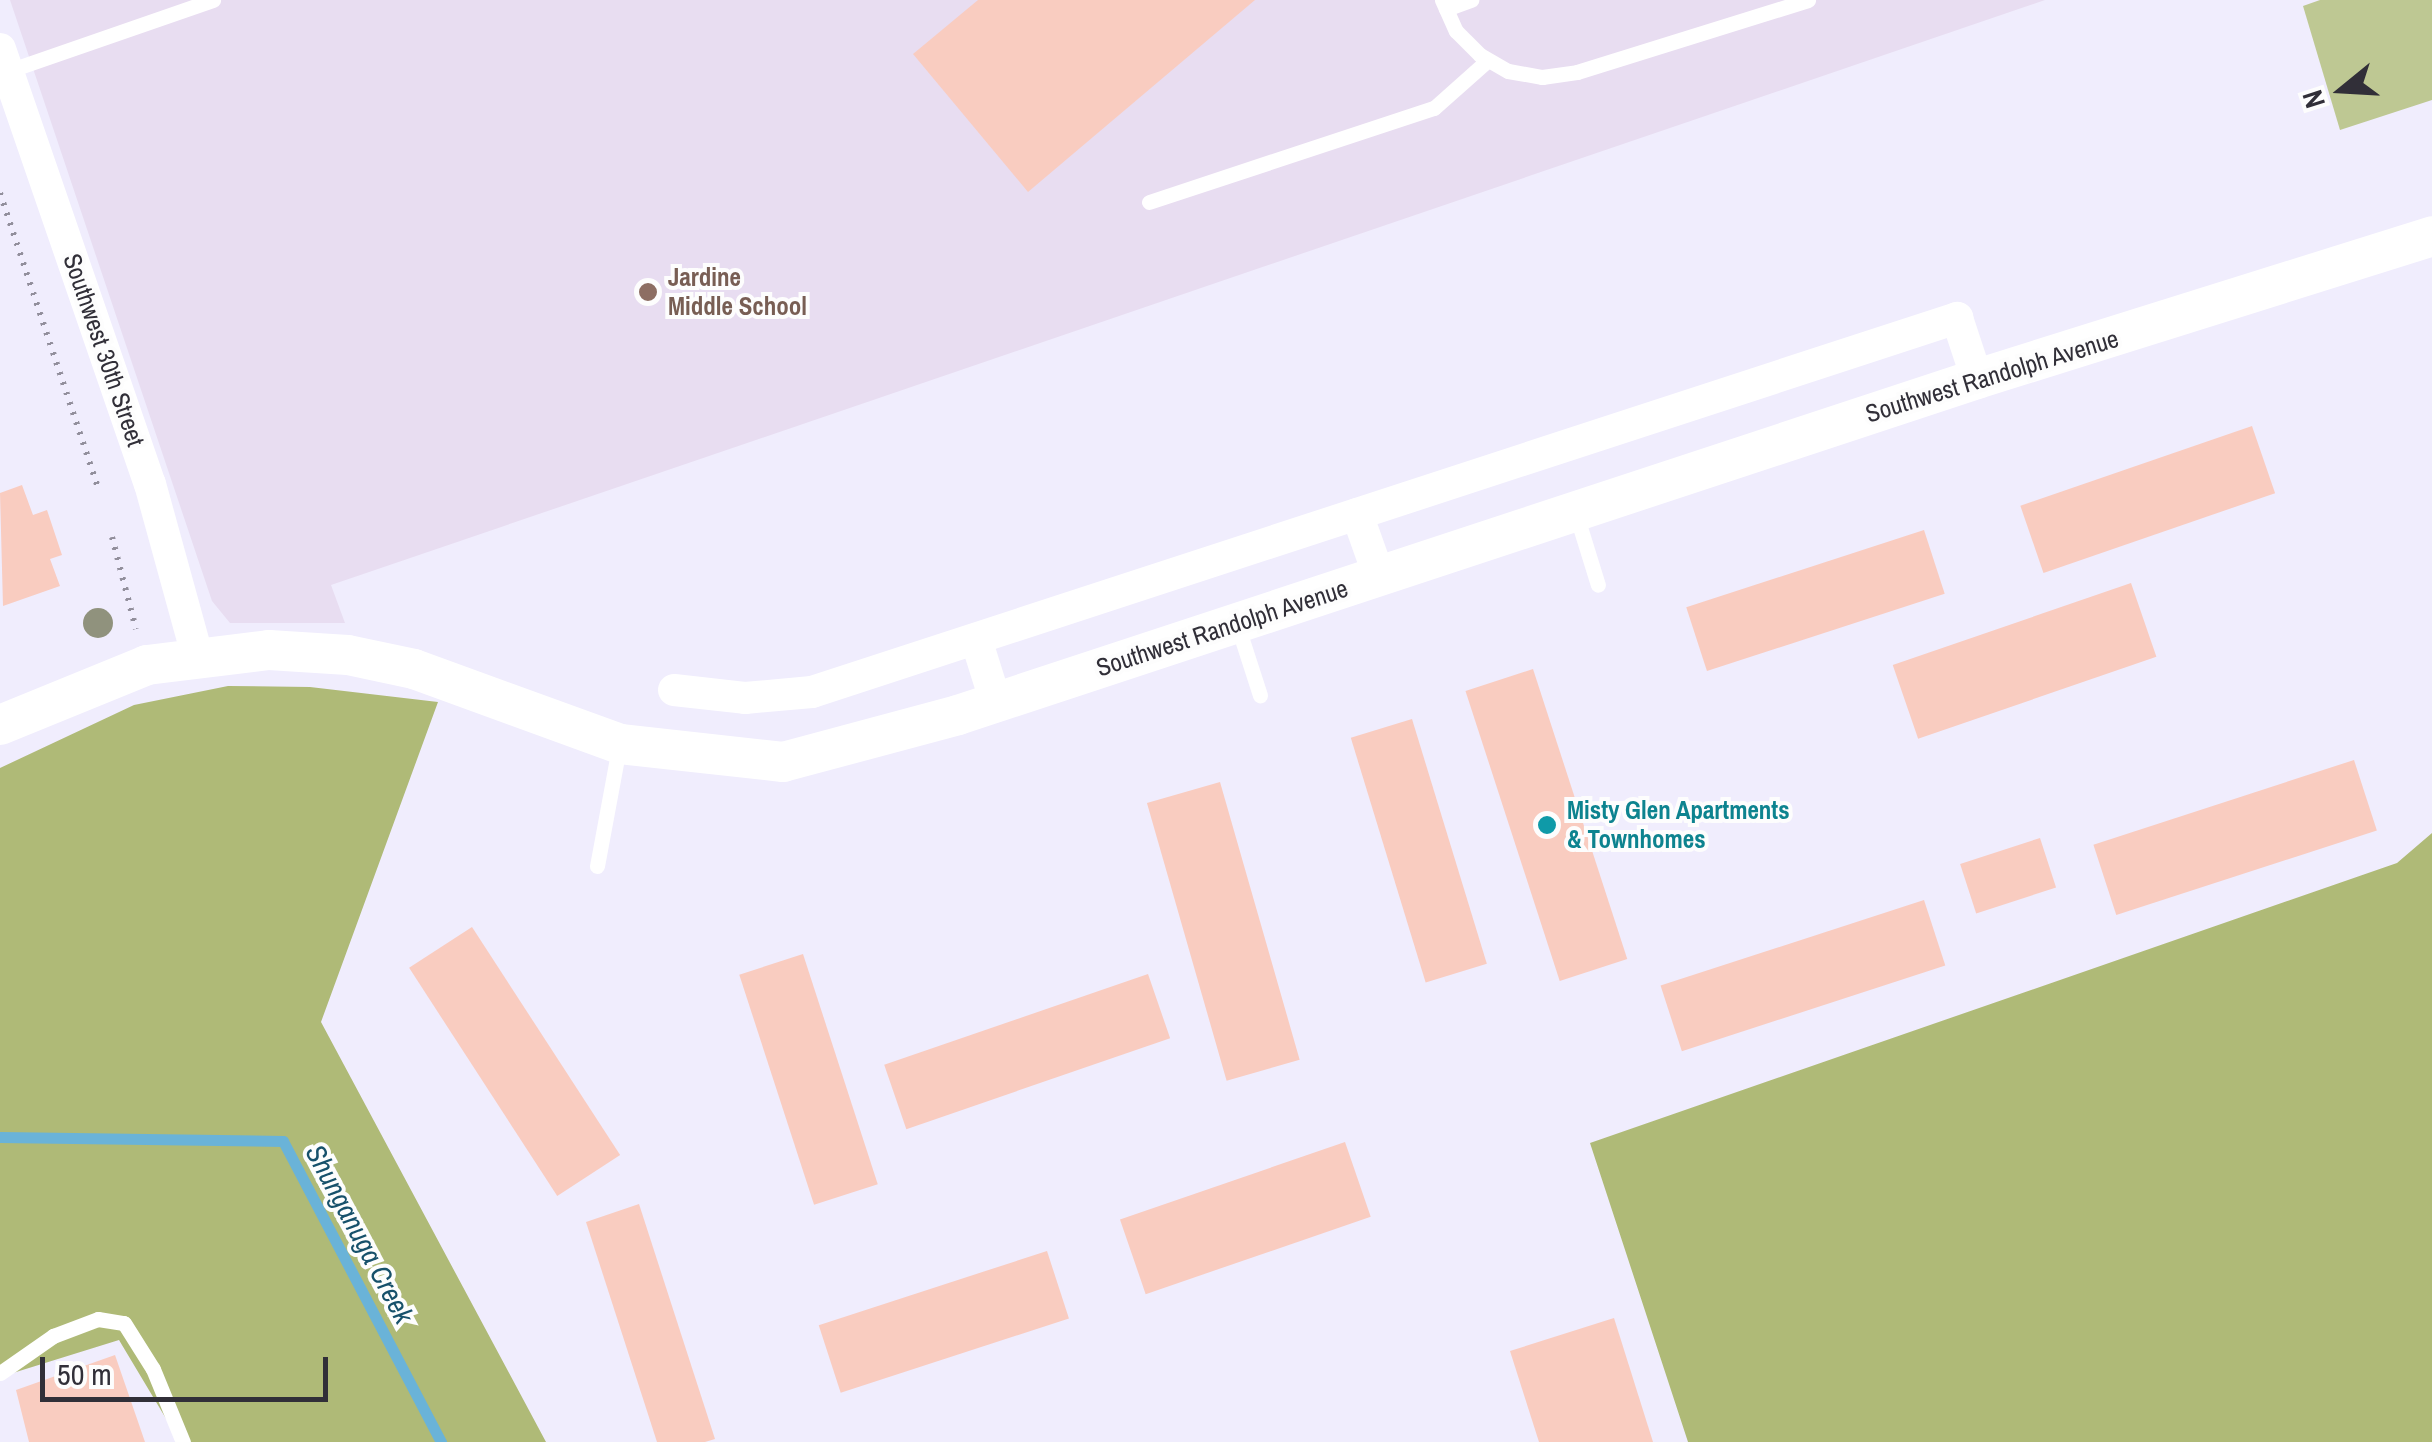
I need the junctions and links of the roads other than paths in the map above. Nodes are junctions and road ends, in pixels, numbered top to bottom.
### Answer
1 (213, 0) edge
2 (1471, 0) edge
3 (1808, 0) edge
4 (1444, 4) edge
5 (4, 60) edge
6 (1488, 60) junction
7 (1149, 202) dead end
8 (2432, 236) edge
9 (1977, 379) junction
10 (1575, 510) junction
11 (1358, 514) junction
12 (1379, 576) junction
13 (1598, 585) dead end
14 (1236, 624) junction
15 (976, 639) junction
16 (197, 655) junction
17 (674, 690) dead end
18 (1260, 695) dead end
19 (996, 703) junction
20 (0, 725) edge
21 (620, 744) junction
22 (596, 866) dead end
23 (0, 1373) edge
24 (182, 1442) edge

1 - 5 lane
2 - 4 lane
3 - 6 lane
4 - 6 lane
5 - 16 street, Southwest 30th Street
6 - 7 lane
8 - 9 street, Southwest Randolph Avenue
9 - 10 street, Southwest Randolph Avenue
9 - 11 street
10 - 12 street, Southwest Randolph Avenue
10 - 13 lane
11 - 12 street
11 - 15 street
12 - 14 street, Southwest Randolph Avenue
14 - 18 lane
14 - 19 street, Southwest Randolph Avenue
15 - 17 street
15 - 19 street
16 - 20 street, Southwest Randolph Avenue
16 - 21 street, Southwest Randolph Avenue
19 - 21 street, Southwest Randolph Avenue
21 - 22 lane
23 - 24 lane

